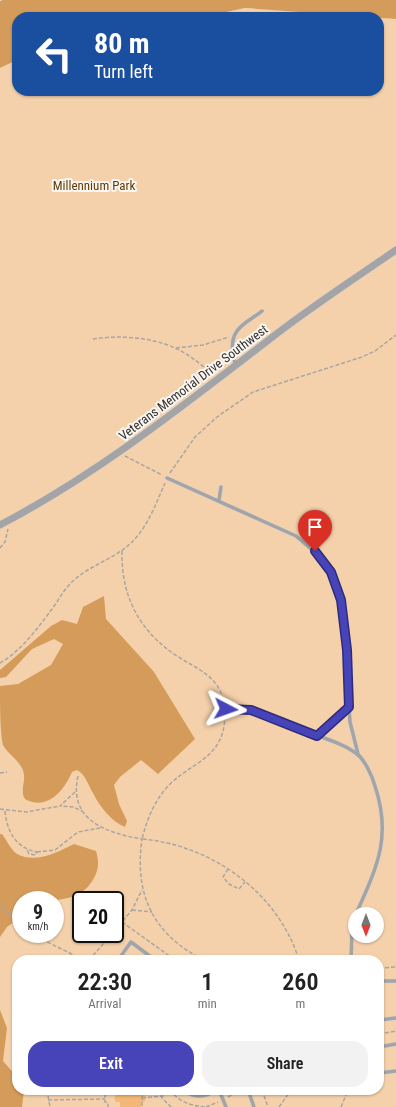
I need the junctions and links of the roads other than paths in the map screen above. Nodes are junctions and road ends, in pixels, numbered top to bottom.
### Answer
1 (396, 250) edge
2 (262, 311) dead end
3 (236, 366) junction
4 (167, 478) road end
5 (221, 487) dead end
6 (219, 500) junction
7 (3, 523) edge
8 (349, 707) junction
9 (226, 709) road end
10 (317, 736) junction
11 (358, 755) junction
12 (359, 907) edge
13 (352, 943) edge
14 (122, 955) edge
15 (148, 955) edge
16 (351, 955) edge
17 (384, 981) edge
18 (396, 981) edge
19 (396, 1018) edge
20 (384, 1019) edge
21 (396, 1044) edge
22 (384, 1046) edge
23 (396, 1071) edge
24 (384, 1072) edge
25 (194, 1095) edge
26 (206, 1095) edge
27 (220, 1095) edge
28 (250, 1095) edge
29 (226, 1107) edge
30 (254, 1107) edge

1 - 3 street, Veterans Memorial Drive Southwest
2 - 3 lane
3 - 7 street, Veterans Memorial Drive Southwest
4 - 6 lane
5 - 6 lane
6 - 8 lane
8 - 10 lane
8 - 11 lane
9 - 10 lane
10 - 11 lane
11 - 12 lane
13 - 16 lane
14 - 15 lane
17 - 18 lane
19 - 20 lane
21 - 22 lane
23 - 24 lane
25 - 26 lane
27 - 29 lane
28 - 30 lane

